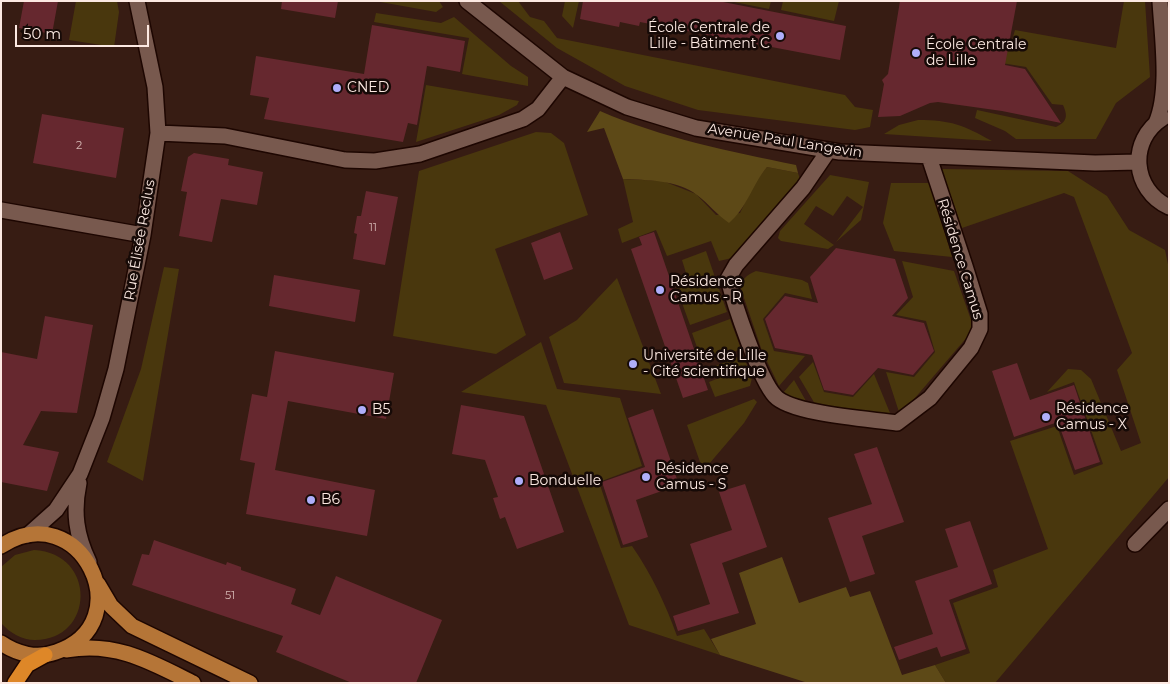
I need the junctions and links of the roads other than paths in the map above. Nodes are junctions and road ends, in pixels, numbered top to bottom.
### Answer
1 (136, 1) edge
2 (467, 1) edge
3 (1160, 1) edge
4 (563, 77) junction
5 (1162, 119) edge
6 (158, 133) junction
7 (829, 150) junction
8 (929, 157) junction
9 (1138, 162) junction
10 (1169, 207) edge
11 (1, 210) edge
12 (143, 235) junction
13 (80, 474) junction
14 (1169, 508) edge
15 (11, 540) edge
16 (1135, 544) dead end
17 (94, 574) junction
18 (1, 643) edge
19 (51, 653) junction
20 (15, 683) edge
21 (193, 683) edge
22 (250, 683) edge

1 - 6 street, Rue Élisée Reclus
2 - 4 street, Avenue Paul Langevin
3 - 5 street
4 - 6 street
4 - 7 street, Avenue Paul Langevin
5 - 9 street
6 - 12 street, Rue Élisée Reclus
7 - 8 street, Avenue Paul Langevin
7 - 8 street, Résidence Camus
8 - 9 street, Avenue Paul Langevin
9 - 10 street
11 - 12 street
12 - 13 street, Rue Élisée Reclus
13 - 15 street, Rue Élisée Reclus
13 - 17 street, Rue Élisée Reclus
14 - 16 street
15 - 17 main road
17 - 19 main road
17 - 22 main road
18 - 19 main road
19 - 20 highway
19 - 21 main road

